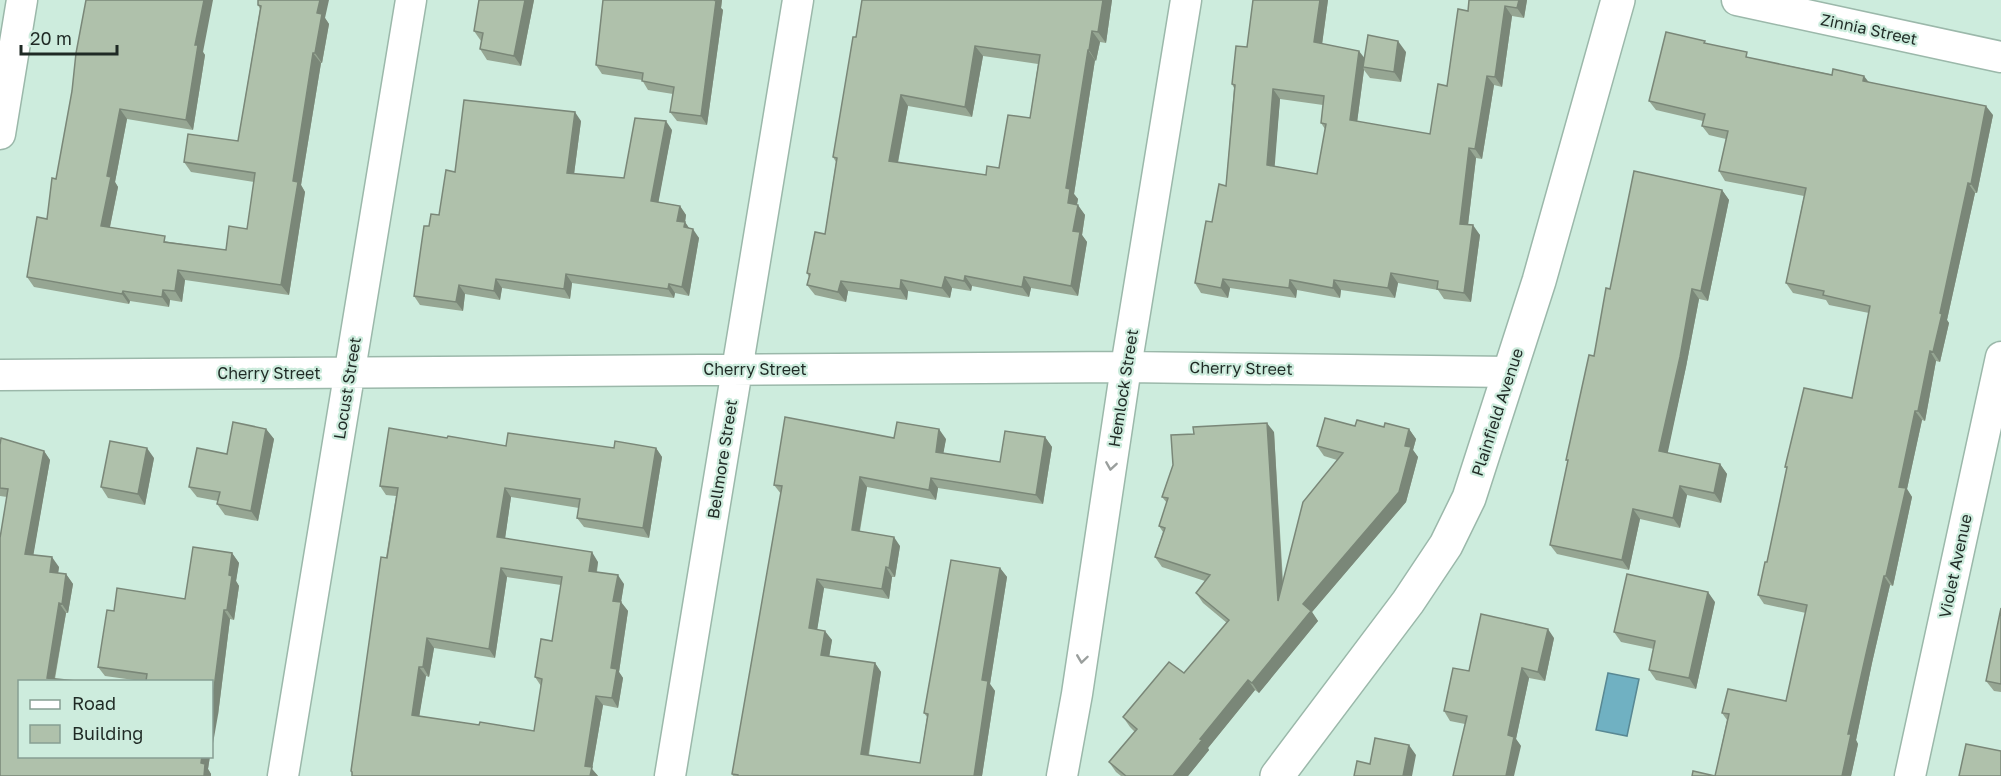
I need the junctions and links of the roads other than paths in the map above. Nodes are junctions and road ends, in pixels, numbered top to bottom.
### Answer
1 (22, 0) edge
2 (411, 0) edge
3 (798, 0) edge
4 (1186, 0) edge
5 (1618, 0) edge
6 (1737, 0) edge
7 (2001, 57) edge
8 (0, 134) edge
9 (2001, 357) edge
10 (1126, 367) junction
11 (737, 369) junction
12 (349, 372) junction
13 (1510, 372) junction
14 (0, 375) edge
15 (283, 776) edge
16 (670, 776) edge
17 (1062, 776) edge
18 (1277, 776) edge
19 (1910, 776) edge

1 - 8 street
2 - 12 street, Locust Street
3 - 11 street, Bellmore Street
4 - 10 street, Hemlock Street
5 - 13 main road, Plainfield Avenue
6 - 7 street, Zinnia Street
9 - 19 street, Violet Avenue
10 - 11 street, Cherry Street
10 - 13 street, Cherry Street
10 -> 17 street, Hemlock Street
11 - 12 street, Cherry Street
11 - 16 street, Bellmore Street
12 - 14 street, Cherry Street
12 - 15 street, Locust Street
13 - 18 main road, Plainfield Avenue

